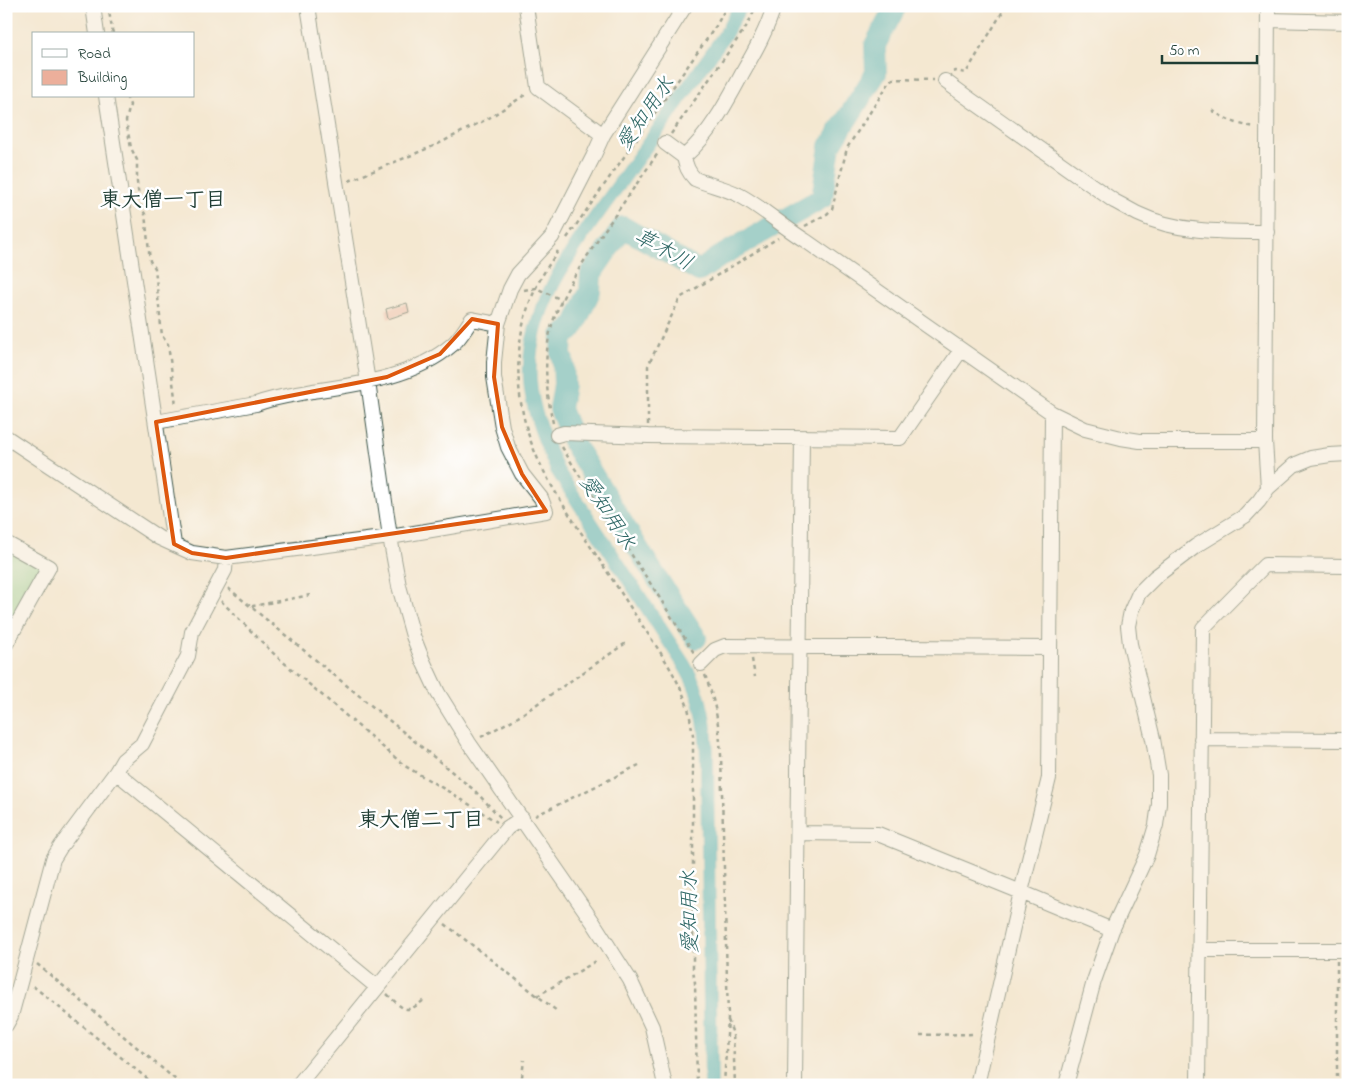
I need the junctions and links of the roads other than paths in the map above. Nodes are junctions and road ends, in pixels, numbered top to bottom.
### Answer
1 (92, 6) edge
2 (308, 6) edge
3 (526, 6) edge
4 (685, 6) edge
5 (774, 6) edge
6 (1268, 13) edge
7 (1348, 22) edge
8 (97, 32) edge
9 (945, 81) road end
10 (106, 98) edge
11 (603, 134) junction
12 (665, 143) dead end
13 (684, 157) junction
14 (1267, 232) junction
15 (498, 324) junction
16 (962, 350) junction
17 (368, 382) junction
18 (1052, 412) junction
19 (156, 422) junction
20 (558, 435) road end
21 (6, 438) edge
22 (802, 438) junction
23 (1265, 441) junction
24 (1348, 454) edge
25 (1268, 488) junction
26 (390, 537) junction
27 (6, 543) edge
28 (174, 544) junction
29 (226, 558) junction
30 (1348, 566) edge
31 (6, 644) edge
32 (798, 647) junction
33 (1050, 648) junction
34 (701, 664) road end
35 (1201, 739) junction
36 (1348, 740) edge
37 (116, 772) junction
38 (523, 820) junction
39 (798, 833) junction
40 (1021, 892) junction
41 (1112, 930) junction
42 (1199, 950) junction
43 (1342, 950) edge
44 (378, 987) junction
45 (6, 1025) edge
46 (298, 1085) edge
47 (665, 1085) edge
48 (795, 1085) edge
49 (977, 1085) edge
50 (1066, 1085) edge
51 (1198, 1085) edge

1 - 8 street
2 - 17 street
3 - 11 street
4 - 11 street
5 - 13 street
6 - 7 street
6 - 14 street
9 - 14 street
10 - 19 street
11 - 15 street
12 - 13 street
13 - 16 street
14 - 23 street
15 - 17 street
15 - 26 street
16 - 18 street
16 - 22 street
17 - 19 street
17 - 26 street
18 - 23 street
18 - 33 street
19 - 28 street
20 - 22 street
21 - 28 street
22 - 32 street
23 - 25 street
24 - 25 street
25 - 41 street
26 - 29 street
26 - 38 street
27 - 31 street
28 - 29 street
29 - 37 street
30 - 35 street
32 - 33 street
32 - 34 street
32 - 39 street
33 - 40 street
35 - 36 street
35 - 42 street
37 - 44 street
37 - 45 street
38 - 44 street
38 - 47 street
39 - 40 street
39 - 48 street
40 - 41 street
40 - 49 street
41 - 50 street
42 - 43 street
42 - 51 street
44 - 46 street

